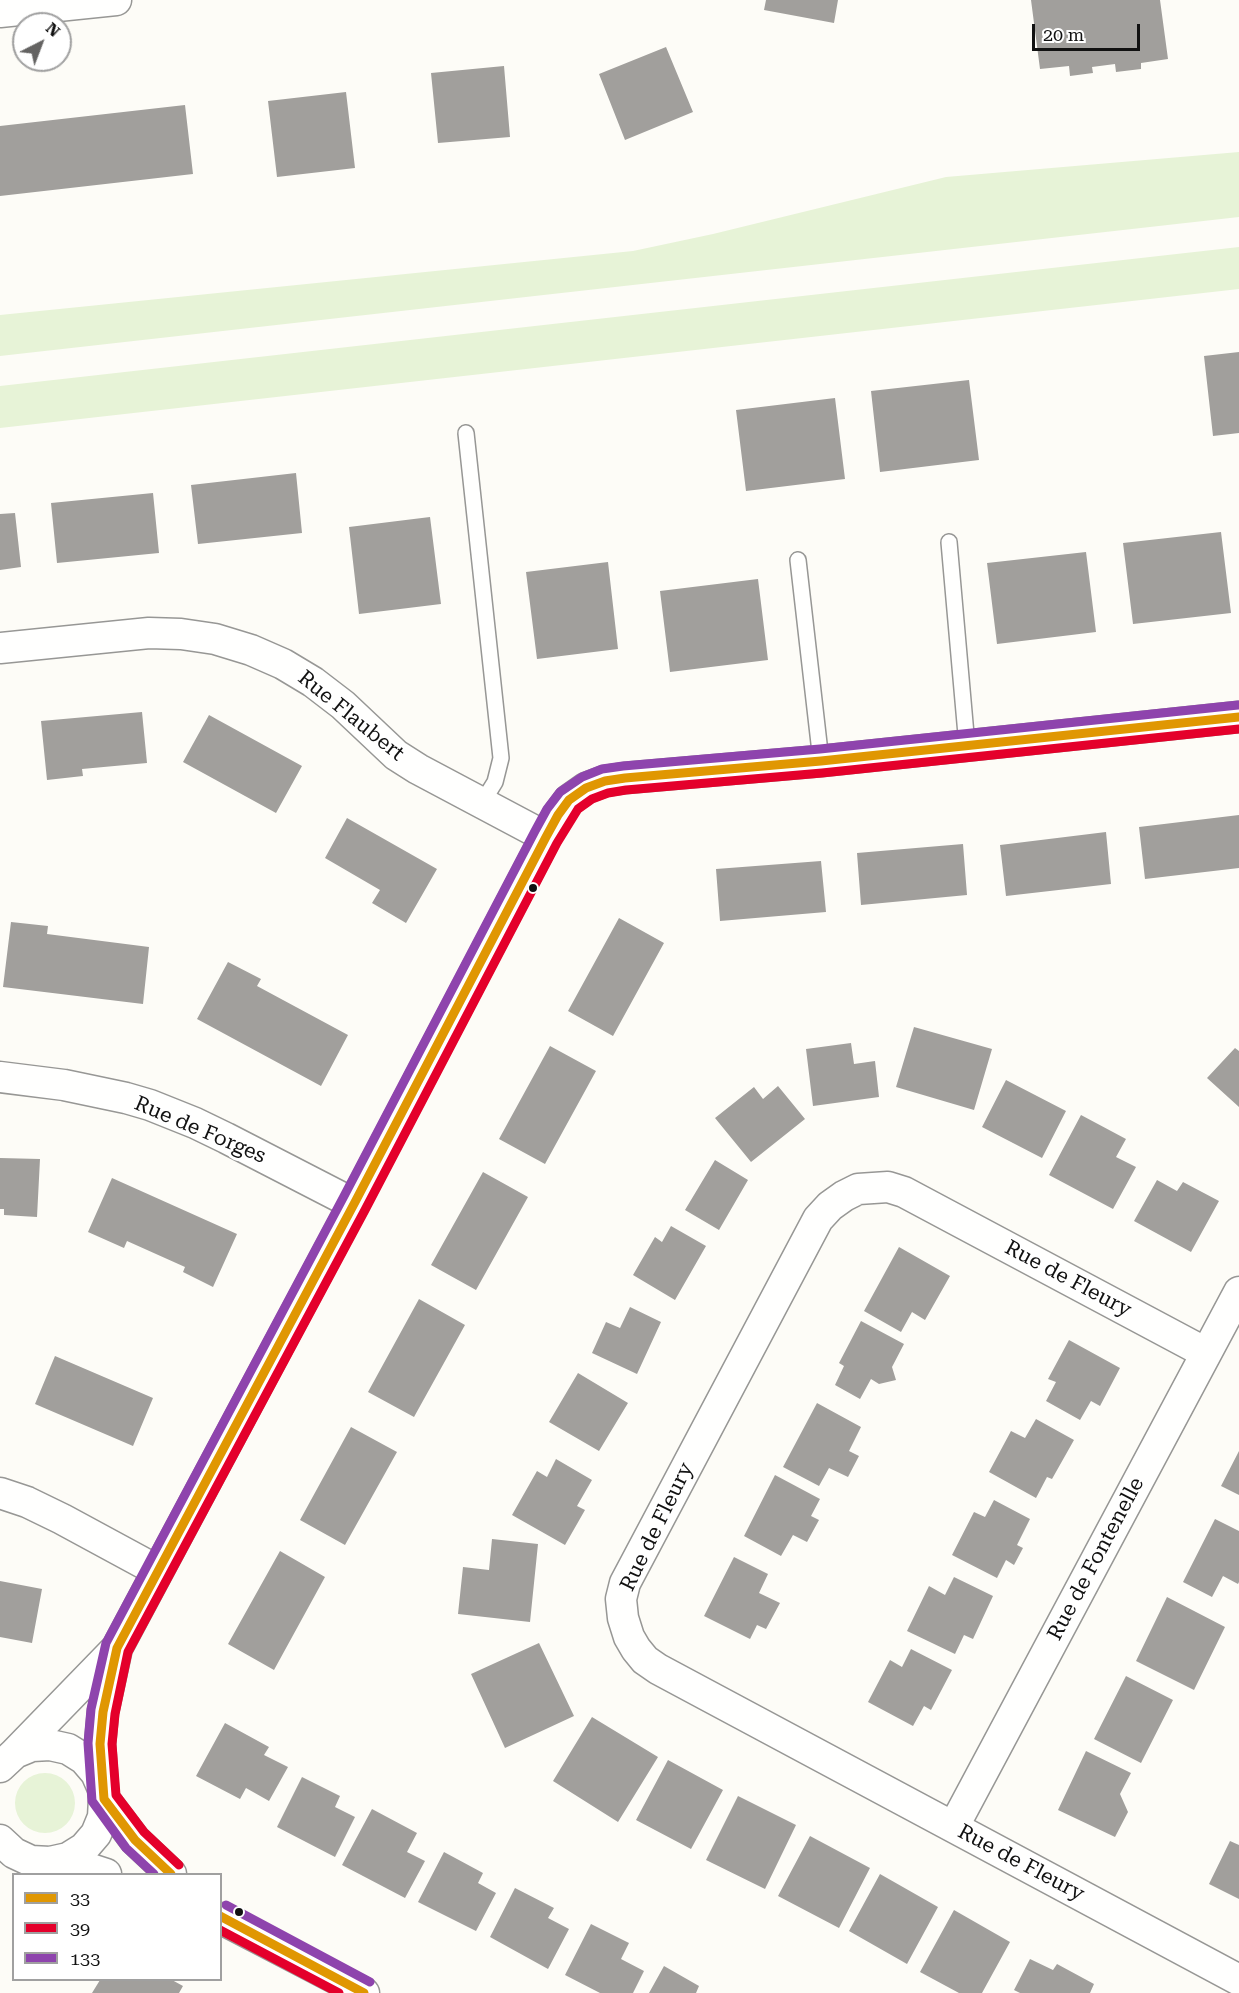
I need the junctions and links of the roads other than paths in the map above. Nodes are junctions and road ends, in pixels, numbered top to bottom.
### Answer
1 (116, 0) edge
2 (0, 12) edge
3 (466, 433) dead end
4 (949, 543) dead end
5 (798, 560) dead end
6 (0, 648) edge
7 (1239, 717) edge
8 (967, 746) junction
9 (821, 761) junction
10 (482, 803) junction
11 (546, 837) junction
12 (0, 1077) edge
13 (354, 1204) junction
14 (1239, 1292) edge
15 (1206, 1353) junction
16 (0, 1493) edge
17 (158, 1571) junction
18 (117, 1648) junction
19 (8, 1760) edge
20 (104, 1794) junction
21 (954, 1826) junction
22 (0, 1840) edge
23 (63, 1860) junction
24 (100, 1873) edge
25 (169, 1873) edge
26 (222, 1918) edge
27 (1239, 1980) edge
28 (364, 1993) edge

1 - 2 street
3 - 10 lane
4 - 8 lane
5 - 9 lane
6 - 10 street, Rue Flaubert
7 - 8 street
8 - 9 street
9 - 11 street
10 - 11 street, Rue Flaubert
11 - 13 street
12 - 13 street, Rue de Forges
13 - 17 street
14 - 15 street, Rue de Fontenelle
15 - 21 street, Rue de Fontenelle
15 - 21 street, Rue de Fleury
16 - 17 street
17 - 18 street
18 - 19 street
18 - 20 street
19 - 20 street
20 - 23 street
20 - 25 street
21 - 27 street, Rue de Fleury
22 - 23 street
23 - 24 street
26 - 28 street

